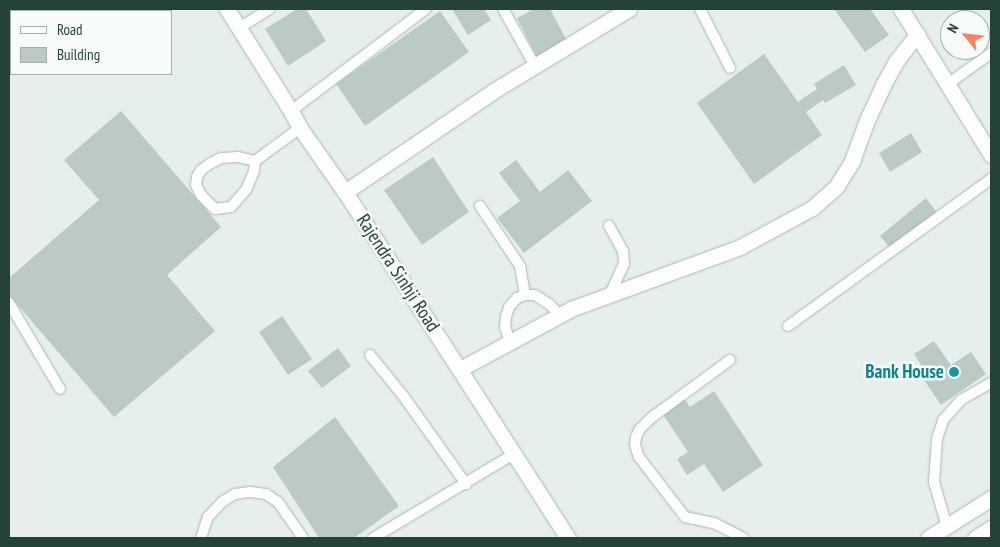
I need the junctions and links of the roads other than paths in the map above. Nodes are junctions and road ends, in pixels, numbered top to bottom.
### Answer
1 (227, 9) edge
2 (269, 9) edge
3 (426, 9) edge
4 (503, 9) edge
5 (629, 9) edge
6 (700, 9) edge
7 (901, 9) edge
8 (239, 28) junction
9 (917, 34) junction
10 (991, 53) edge
11 (535, 66) junction
12 (730, 68) dead end
13 (948, 84) junction
14 (292, 110) junction
15 (300, 128) junction
16 (991, 155) edge
17 (255, 161) junction
18 (991, 178) edge
19 (345, 192) junction
20 (480, 206) dead end
21 (609, 226) dead end
22 (525, 295) junction
23 (609, 296) junction
24 (9, 303) edge
25 (560, 315) junction
26 (788, 326) dead end
27 (510, 342) junction
28 (370, 355) dead end
29 (730, 360) dead end
30 (460, 369) junction
31 (991, 383) edge
32 (60, 389) dead end
33 (514, 454) junction
34 (466, 484) junction
35 (991, 498) edge
36 (947, 526) junction
37 (991, 528) edge
38 (200, 538) edge
39 (302, 538) edge
40 (373, 538) edge
41 (568, 538) edge
42 (743, 538) edge
43 (928, 538) edge
44 (975, 538) edge

1 - 8 street, Rajendra Sinhji Road
2 - 8 lane
3 - 14 lane
4 - 11 lane
5 - 11 street
6 - 12 lane
7 - 9 street
8 - 14 street, Rajendra Sinhji Road
9 - 13 street
9 - 23 street
10 - 13 lane
11 - 19 street
13 - 16 street
14 - 15 street, Rajendra Sinhji Road
15 - 17 lane
15 - 19 street, Rajendra Sinhji Road
17 - 17 lane
18 - 26 lane
19 - 30 street, Rajendra Sinhji Road
20 - 22 lane
21 - 23 lane
22 - 25 lane
22 - 27 lane
23 - 25 street
24 - 32 lane
25 - 27 street
27 - 30 street
28 - 34 lane
29 - 42 lane
30 - 33 street, Rajendra Sinhji Road
31 - 36 lane
33 - 34 lane
33 - 41 street, Rajendra Sinhji Road
34 - 40 lane
35 - 36 street
36 - 43 street
37 - 44 street
38 - 39 lane

